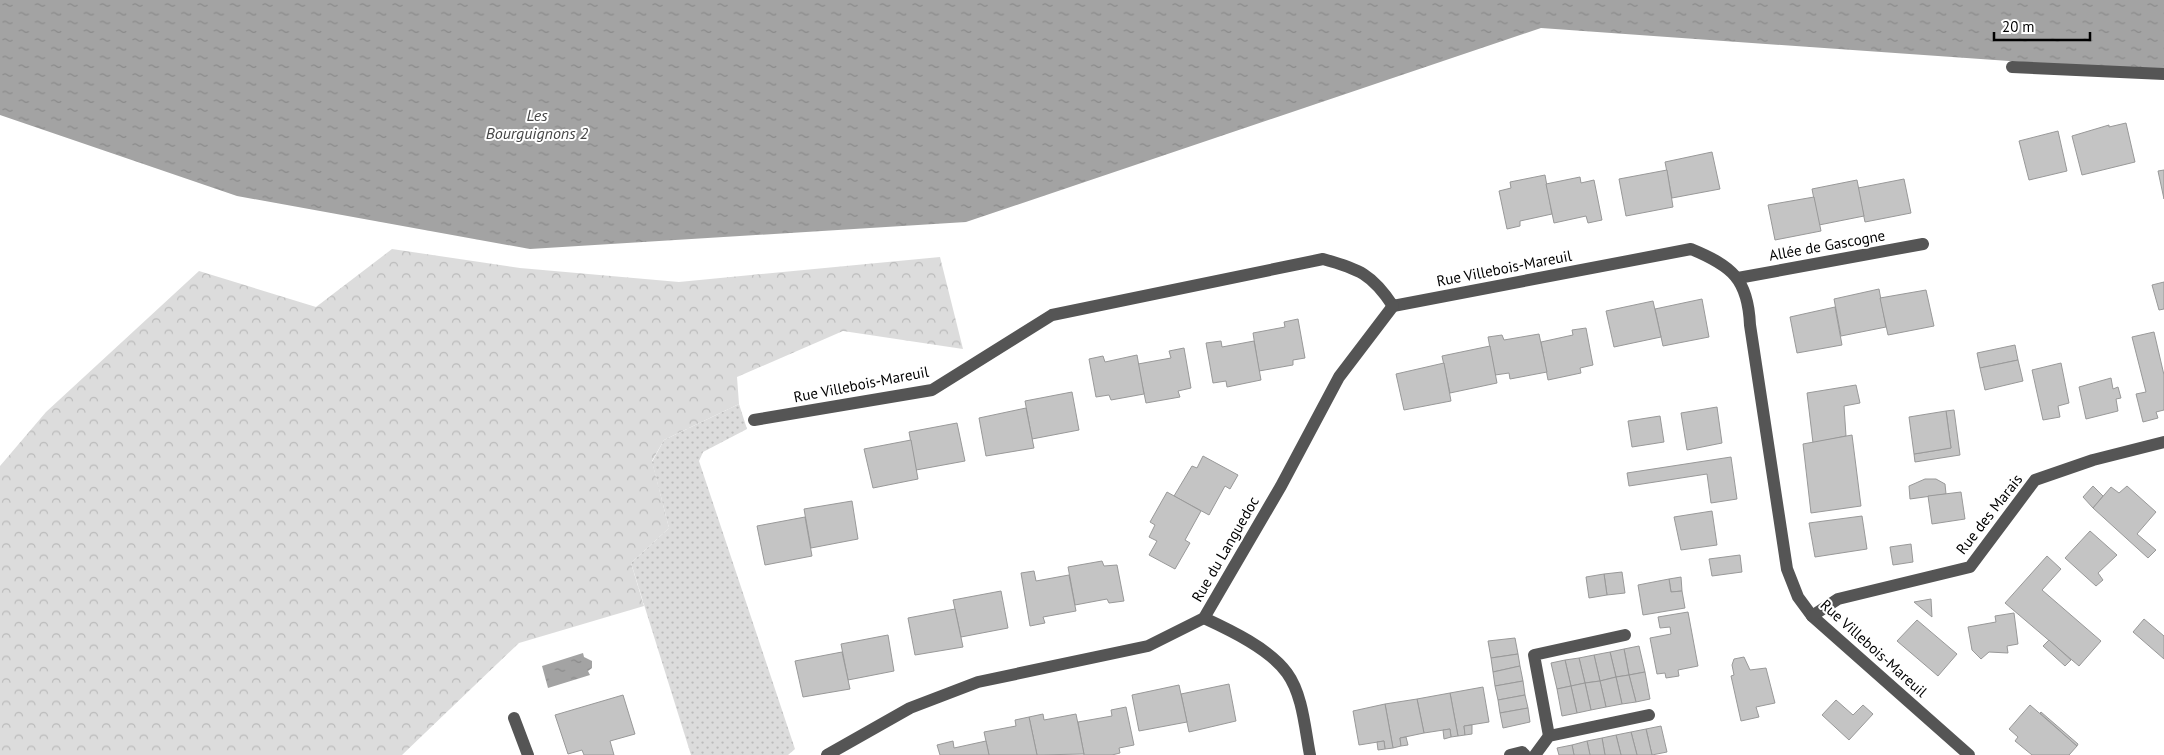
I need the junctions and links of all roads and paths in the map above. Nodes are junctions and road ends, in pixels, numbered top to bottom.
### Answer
1 (2012, 66) dead end
2 (2164, 74) edge
3 (1923, 244) dead end
4 (1738, 278) junction
5 (1393, 306) junction
6 (754, 420) dead end
7 (2164, 442) edge
8 (1812, 616) junction
9 (1204, 618) junction
10 (1625, 635) dead end
11 (1650, 715) dead end
12 (514, 718) dead end
13 (1549, 736) junction
14 (528, 755) edge
15 (827, 755) edge
16 (1310, 755) edge
17 (1510, 755) edge
18 (1525, 755) edge
19 (1535, 755) edge
20 (1969, 755) edge

1 - 2 street
3 - 4 street, Allée de Gascogne
4 - 5 street, Rue Villebois-Mareuil
4 - 8 street, Rue Villebois-Mareuil
5 - 6 street, Rue Villebois-Mareuil
5 - 9 street, Rue du Languedoc
7 - 8 street, Rue des Marais
8 - 20 street, Rue Villebois-Mareuil
9 - 15 street, Rue du Languedoc
9 - 16 street
10 - 13 street
11 - 13 street
12 - 14 street
13 - 19 street
17 - 18 street

